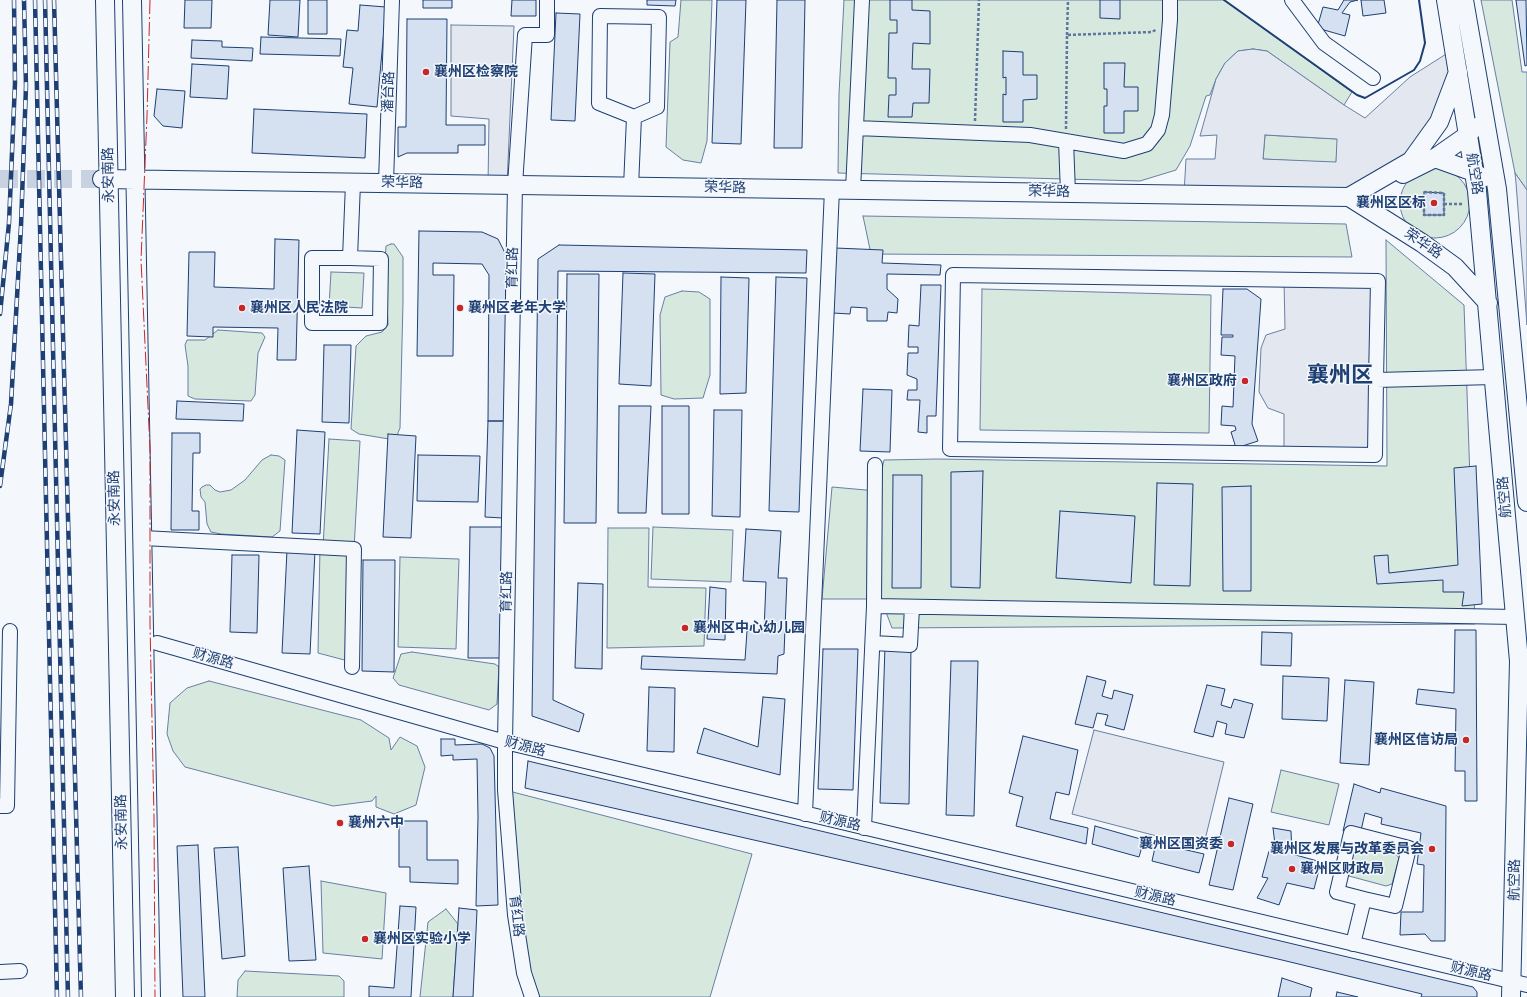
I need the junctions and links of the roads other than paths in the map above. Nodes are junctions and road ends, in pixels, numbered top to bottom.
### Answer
1 (105, 0) edge
2 (132, 0) edge
3 (392, 0) edge
4 (547, 0) edge
5 (862, 0) edge
6 (1170, 0) edge
7 (1292, 0) edge
8 (1446, 0) edge
9 (1464, 0) edge
10 (1458, 72) junction
11 (1373, 78) dead end
12 (1484, 115) junction
13 (634, 117) junction
14 (856, 128) junction
15 (1468, 135) junction
16 (1066, 141) junction
17 (1435, 158) junction
18 (1411, 161) junction
19 (1474, 172) junction
20 (106, 179) junction
21 (136, 180) junction
22 (353, 183) junction
23 (386, 183) junction
24 (514, 185) junction
25 (631, 187) junction
26 (832, 189) junction
27 (1497, 189) junction
28 (853, 190) junction
29 (1068, 193) junction
30 (1349, 197) junction
31 (350, 258) junction
32 (1488, 302) junction
33 (1494, 377) junction
34 (1376, 380) junction
35 (876, 465) dead end
36 (1527, 502) edge
37 (143, 538) junction
38 (874, 606) junction
39 (912, 607) junction
40 (1516, 617) junction
41 (10, 631) dead end
42 (158, 643) dead end
43 (873, 643) junction
44 (352, 667) dead end
45 (505, 742) junction
46 (0, 806) edge
47 (805, 814) junction
48 (864, 828) junction
49 (1364, 899) junction
50 (1353, 944) junction
51 (20, 971) dead end
52 (0, 972) edge
53 (1517, 988) edge
54 (125, 997) edge
55 (151, 997) edge
56 (532, 997) edge

1 - 20 main road, 永安南路
2 - 21 main road, 永安南路
3 - 23 street, 潘台路
4 - 24 street, 育红路
5 - 14 street
6 - 16 street
7 - 11 street
8 - 10 main road, 航空路
9 - 12 main road, 航空路
10 - 15 main road, 航空路
10 - 18 main road
12 - 15 main road
12 - 27 main road, 航空路
13 - 13 street
13 - 25 street
14 - 16 street
14 - 28 street
15 - 17 main road
15 - 19 main road, 航空路
16 - 29 street
17 - 18 main road
17 - 19 main road
17 - 30 main road
18 - 30 main road
19 - 27 main road
19 - 32 main road, 航空路
20 - 21 main road, 荣华路
20 - 54 main road, 永安南路
21 - 22 main road, 荣华路
21 - 37 main road, 永安南路
22 - 23 main road, 荣华路
22 - 31 street
23 - 24 main road, 荣华路
24 - 25 main road, 荣华路
24 - 45 street, 育红路
25 - 26 main road, 荣华路
26 - 28 main road, 荣华路
26 - 47 street
27 - 36 main road, 航空路
28 - 29 main road, 荣华路
29 - 30 main road, 荣华路
30 - 32 main road, 荣华路
31 - 31 street
32 - 33 main road, 航空路
33 - 34 street
33 - 40 main road, 航空路
34 - 34 street
35 - 38 street
37 - 44 street
37 - 55 main road, 永安南路
38 - 39 street
38 - 43 street
39 - 40 street
39 - 43 street
40 - 53 main road, 航空路
41 - 46 street
42 - 45 street, 财源路
43 - 48 street
45 - 47 street, 财源路
45 - 56 street, 育红路
47 - 48 street, 财源路
48 - 50 street, 财源路
49 - 49 street
49 - 50 street
50 - 53 street, 财源路
51 - 52 street

